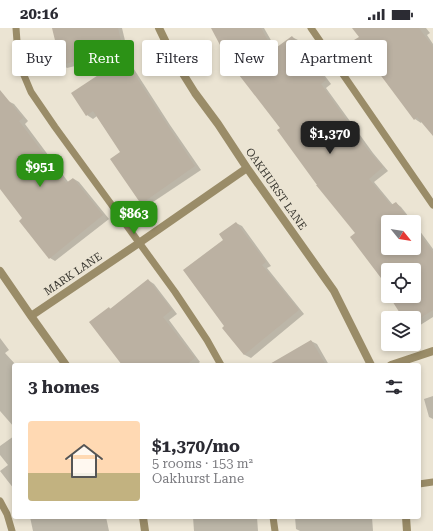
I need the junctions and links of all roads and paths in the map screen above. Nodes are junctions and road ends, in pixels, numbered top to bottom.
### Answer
1 (16, 28) edge
2 (159, 28) edge
3 (311, 28) edge
4 (247, 168) junction
5 (433, 205) edge
6 (139, 243) junction
7 (0, 271) edge
8 (31, 316) junction
9 (433, 351) edge
10 (65, 363) edge
11 (220, 363) edge
12 (370, 363) edge
13 (397, 363) edge
14 (433, 482) edge
15 (421, 484) edge
16 (0, 501) edge
17 (143, 519) edge
18 (273, 519) edge
19 (406, 519) edge
20 (12, 531) edge
21 (145, 531) edge
22 (274, 531) edge
23 (407, 531) edge

1 - 6 lane
2 - 4 street, OAKHURST LANE
3 - 5 lane
4 - 6 street, MARK LANE
4 - 12 street, OAKHURST LANE
6 - 8 street, MARK LANE
6 - 11 lane
7 - 8 street
8 - 10 street
9 - 13 street
14 - 15 lane
16 - 20 lane
17 - 21 street
18 - 22 lane
19 - 23 street

